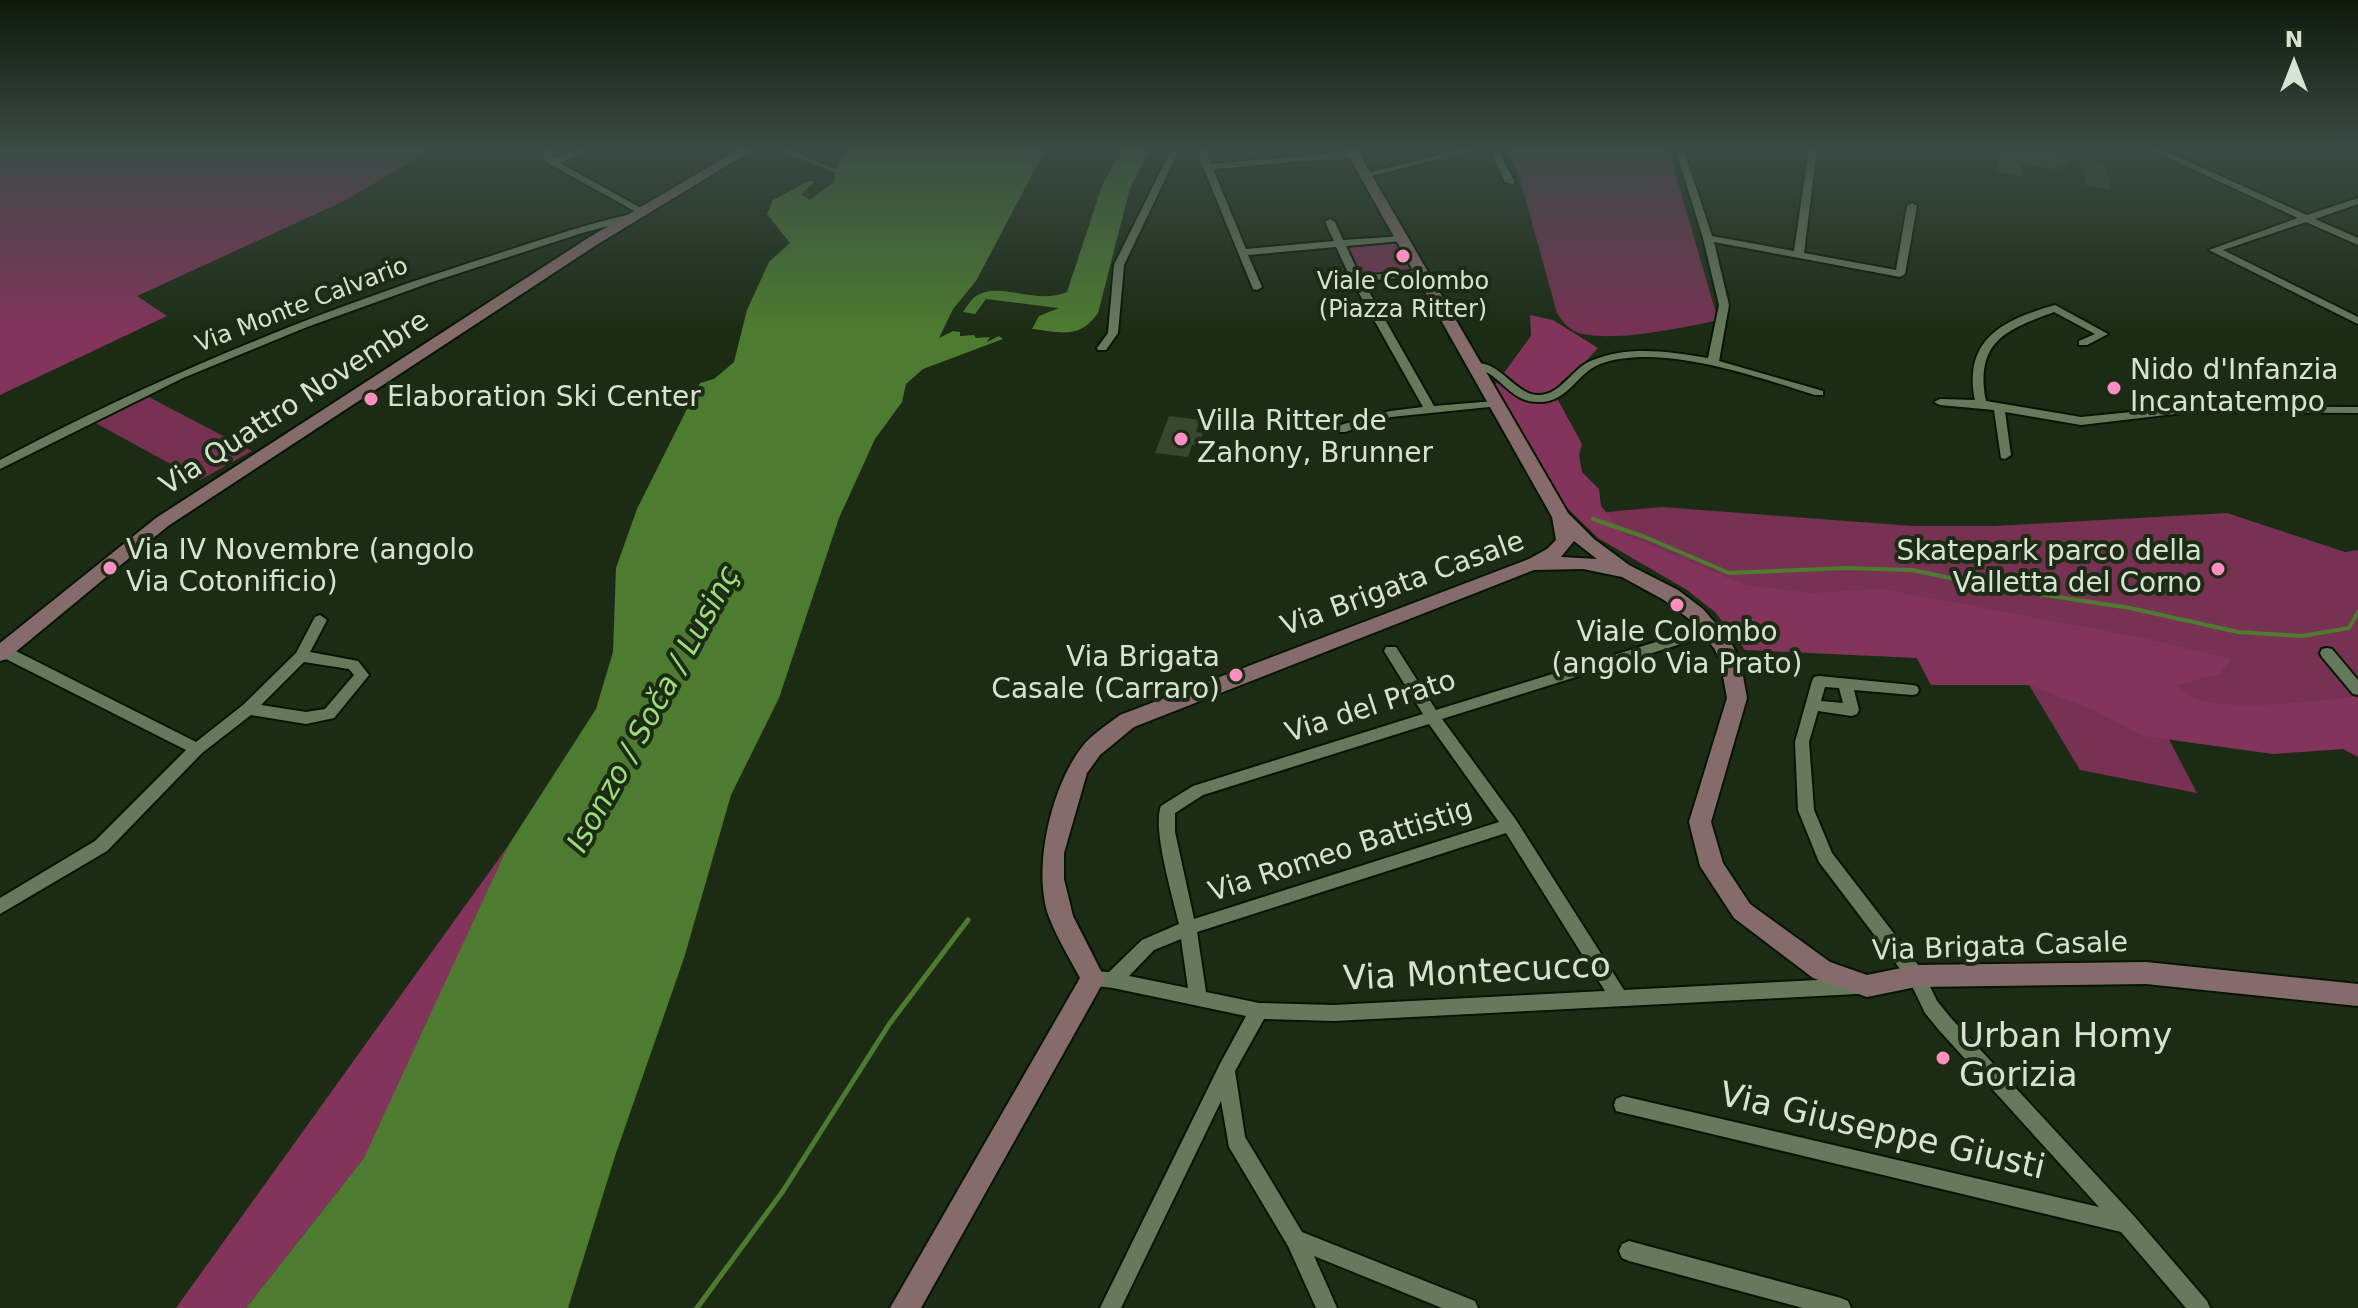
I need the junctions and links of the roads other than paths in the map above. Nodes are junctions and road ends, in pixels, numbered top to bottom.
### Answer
1 (628, 209) edge
2 (645, 209) edge
3 (1146, 209) edge
4 (1226, 209) edge
5 (1385, 209) edge
6 (1699, 209) edge
7 (1805, 209) edge
8 (1911, 209) edge
9 (2287, 209) edge
10 (2334, 209) edge
11 (636, 214) junction
12 (2307, 218) junction
13 (1330, 222) dead end
14 (1402, 238) junction
15 (1708, 238) junction
16 (2358, 242) edge
17 (1340, 243) junction
18 (1244, 252) junction
19 (1799, 254) junction
20 (1423, 273) junction
21 (1356, 279) junction
22 (1257, 287) dead end
23 (2358, 321) edge
24 (2083, 343) dead end
25 (1102, 348) dead end
26 (1713, 361) junction
27 (1474, 367) junction
28 (1819, 393) dead end
29 (1940, 402) dead end
30 (1495, 404) junction
31 (1981, 404) junction
32 (1999, 407) junction
33 (2356, 409) edge
34 (1431, 411) junction
35 (1341, 429) dead end
36 (2005, 455) dead end
37 (0, 465) edge
38 (1561, 517) junction
39 (1532, 564) junction
40 (1627, 571) junction
41 (320, 620) dead end
42 (1711, 630) junction
43 (1391, 651) dead end
44 (2, 653) edge
45 (2327, 653) dead end
46 (301, 656) junction
47 (1845, 684) junction
48 (1912, 690) dead end
49 (2358, 690) edge
50 (1812, 705) junction
51 (248, 709) junction
52 (1431, 715) junction
53 (197, 749) junction
54 (1510, 825) junction
55 (0, 907) edge
56 (1188, 928) junction
57 (1916, 976) junction
58 (1103, 980) junction
59 (1867, 986) junction
60 (2358, 995) edge
61 (1618, 996) junction
62 (1198, 999) junction
63 (1259, 1011) junction
64 (1226, 1070) junction
65 (1623, 1105) dead end
66 (2127, 1223) junction
67 (1295, 1239) junction
68 (1629, 1251) dead end
69 (905, 1308) edge
70 (1110, 1308) edge
71 (1327, 1308) edge
72 (1468, 1308) edge
73 (1841, 1308) edge
74 (2200, 1308) edge

1 - 11 street
2 - 11 street, Via Quattro Novembre
3 - 25 street
4 - 18 street
5 - 14 street
6 - 15 street
7 - 19 street
8 - 19 street
9 - 12 street
10 - 12 street
11 - 37 street, Via Monte Calvario
11 - 44 street, Via Quattro Novembre
12 - 16 street
12 - 23 street
13 - 17 street
14 - 17 street
14 - 20 street
15 - 19 street
15 - 26 street
17 - 18 street
17 - 21 street
18 - 22 street
20 - 21 street
20 - 27 street
21 - 34 street
24 - 31 street
26 - 27 street
26 - 28 street
27 - 30 street
29 - 31 street
30 - 34 street
30 - 38 street
31 - 32 street
32 - 33 street
32 - 36 street
34 - 35 street
38 - 39 street
38 - 40 street
39 - 40 street, Via Brigata Casale
39 - 58 street, Via Brigata Casale
40 - 42 street, Via Brigata Casale
41 - 46 street
42 - 52 street, Via del Prato
42 - 59 street, Via Brigata Casale
43 - 52 street
44 - 53 street
45 - 49 street
46 - 51 street
46 - 51 street
47 - 48 street
47 - 50 street
47 - 50 street
50 - 57 street
51 - 53 street
52 - 54 street
52 - 56 street, Via del Prato
53 - 55 street
54 - 56 street, Via Romeo Battistig
54 - 61 street
56 - 58 street, Via Romeo Battistig
56 - 62 street, Via Romeo Battistig
57 - 59 street, Via Brigata Casale
57 - 60 street, Via Brigata Casale
57 - 66 street
58 - 62 street, Via Montecucco
58 - 69 street
59 - 61 street, Via Montecucco
61 - 63 street, Via Montecucco
62 - 63 street, Via Montecucco
63 - 64 street
64 - 67 street
64 - 70 street
65 - 66 street, Via Giuseppe Giusti
66 - 74 street
67 - 71 street
67 - 72 street
68 - 73 street

